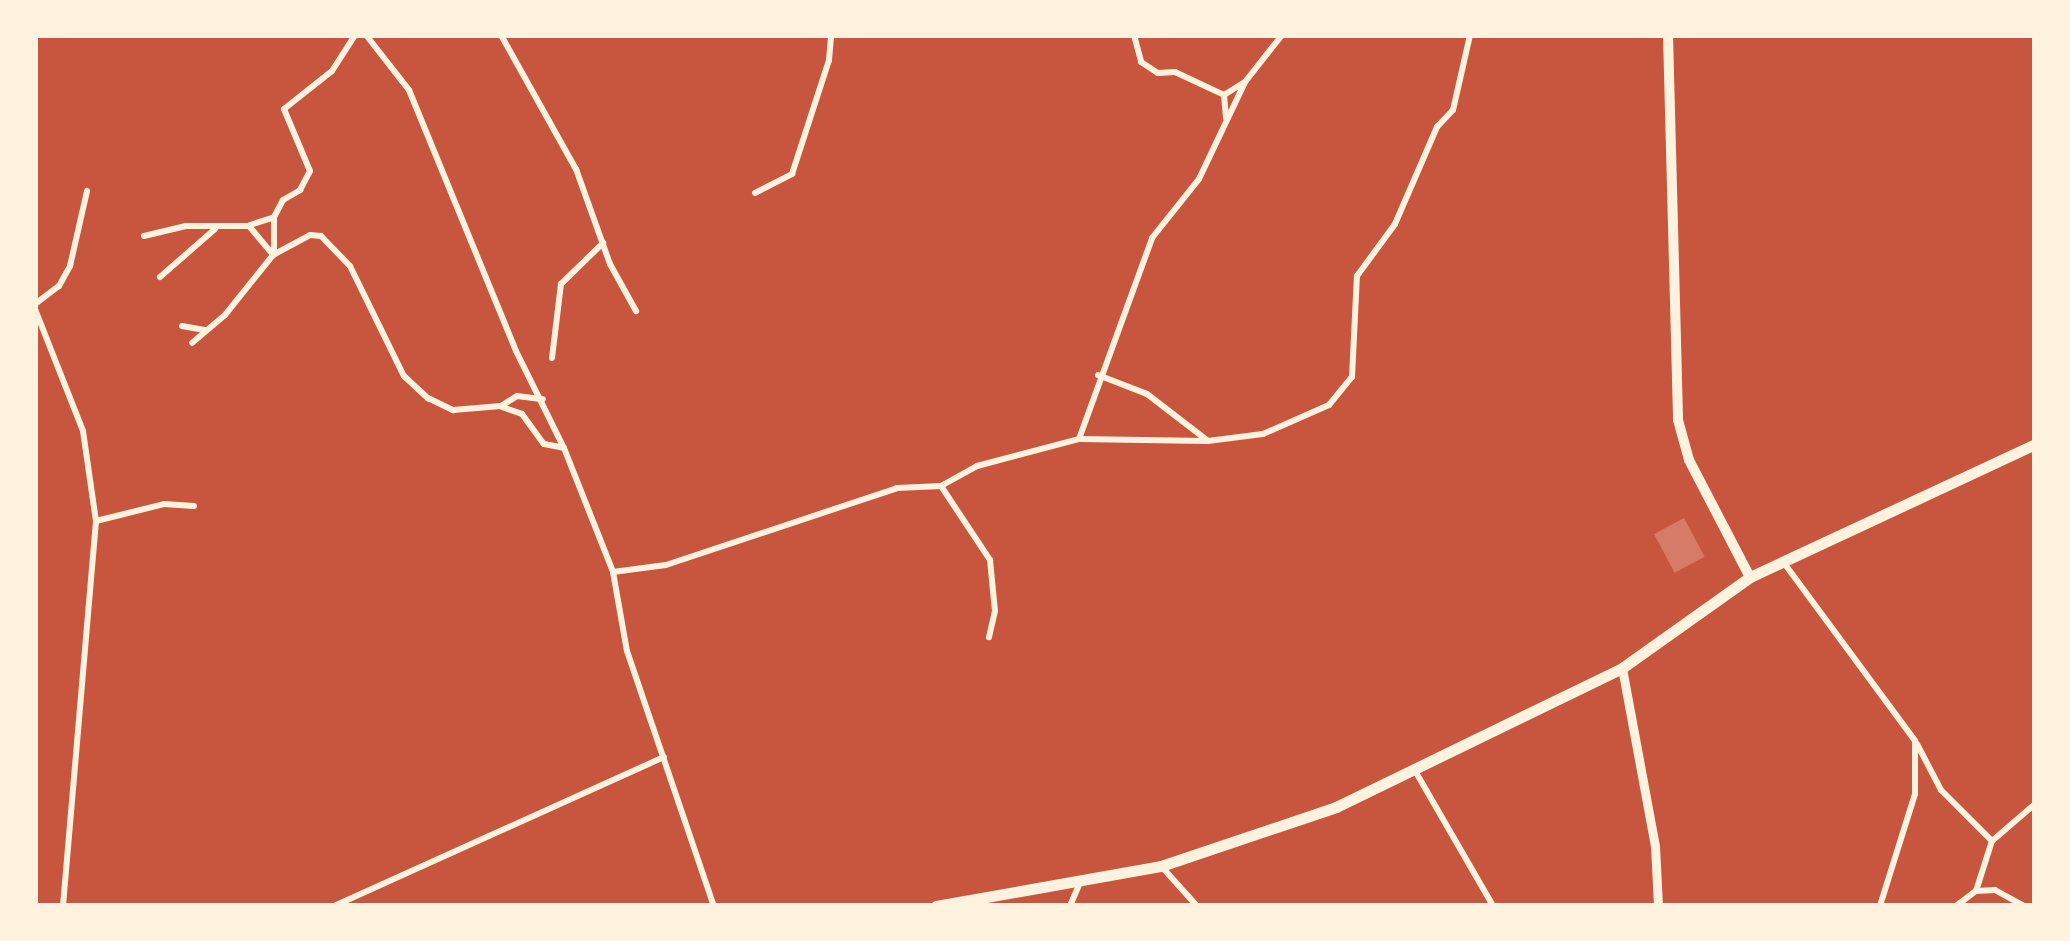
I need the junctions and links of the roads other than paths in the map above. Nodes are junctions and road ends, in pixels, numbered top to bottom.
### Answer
1 (355, 35) edge
2 (366, 35) edge
3 (501, 35) edge
4 (831, 35) edge
5 (1134, 35) edge
6 (1282, 35) edge
7 (1470, 35) edge
8 (1668, 35) edge
9 (1246, 82) junction
10 (1224, 95) junction
11 (1226, 122) junction
12 (87, 191) dead end
13 (755, 193) dead end
14 (274, 218) junction
15 (249, 226) junction
16 (215, 229) junction
17 (144, 236) dead end
18 (603, 243) junction
19 (272, 255) junction
20 (160, 276) dead end
21 (35, 307) edge
22 (636, 311) dead end
23 (182, 326) dead end
24 (205, 330) junction
25 (192, 344) dead end
26 (552, 358) dead end
27 (1098, 375) junction
28 (544, 399) junction
29 (501, 406) junction
30 (1078, 439) junction
31 (1208, 441) junction
32 (2035, 444) edge
33 (564, 448) junction
34 (941, 486) junction
35 (194, 506) dead end
36 (96, 521) junction
37 (1784, 563) junction
38 (613, 572) junction
39 (1750, 577) junction
40 (989, 636) dead end
41 (1622, 668) junction
42 (1915, 740) junction
43 (664, 757) junction
44 (1414, 768) junction
45 (2035, 804) edge
46 (1992, 842) junction
47 (1161, 866) junction
48 (1080, 883) junction
49 (1976, 892) junction
50 (63, 906) edge
51 (334, 906) edge
52 (714, 906) edge
53 (936, 906) edge
54 (1070, 906) edge
55 (1197, 906) edge
56 (1493, 906) edge
57 (1658, 906) edge
58 (1880, 906) edge
59 (1956, 906) edge
60 (2024, 906) edge

1 - 14 street
2 - 28 street
3 - 18 street
4 - 13 street
5 - 10 street
6 - 9 street
7 - 31 street
8 - 39 main road
9 - 10 street
9 - 11 street
10 - 11 street
11 - 27 street
12 - 21 street
14 - 15 street
14 - 19 street
15 - 16 street
15 - 19 street
16 - 17 street
16 - 20 street
18 - 22 street
18 - 26 street
19 - 24 street
19 - 29 street
21 - 36 street
23 - 24 street
24 - 25 street
27 - 30 street
27 - 31 street
28 - 29 street
28 - 33 street
29 - 33 street
30 - 31 street
30 - 34 street
32 - 37 main road
33 - 38 street
34 - 38 street
34 - 40 street
35 - 36 street
36 - 50 street
37 - 39 main road
37 - 42 street
38 - 43 street
39 - 41 main road
41 - 44 main road
41 - 57 street
42 - 46 street
42 - 58 street
43 - 51 street
43 - 52 street
44 - 47 main road
44 - 56 street
45 - 46 street
46 - 49 street
47 - 48 main road
47 - 55 street
48 - 53 main road
48 - 54 street
49 - 59 street
49 - 60 street

